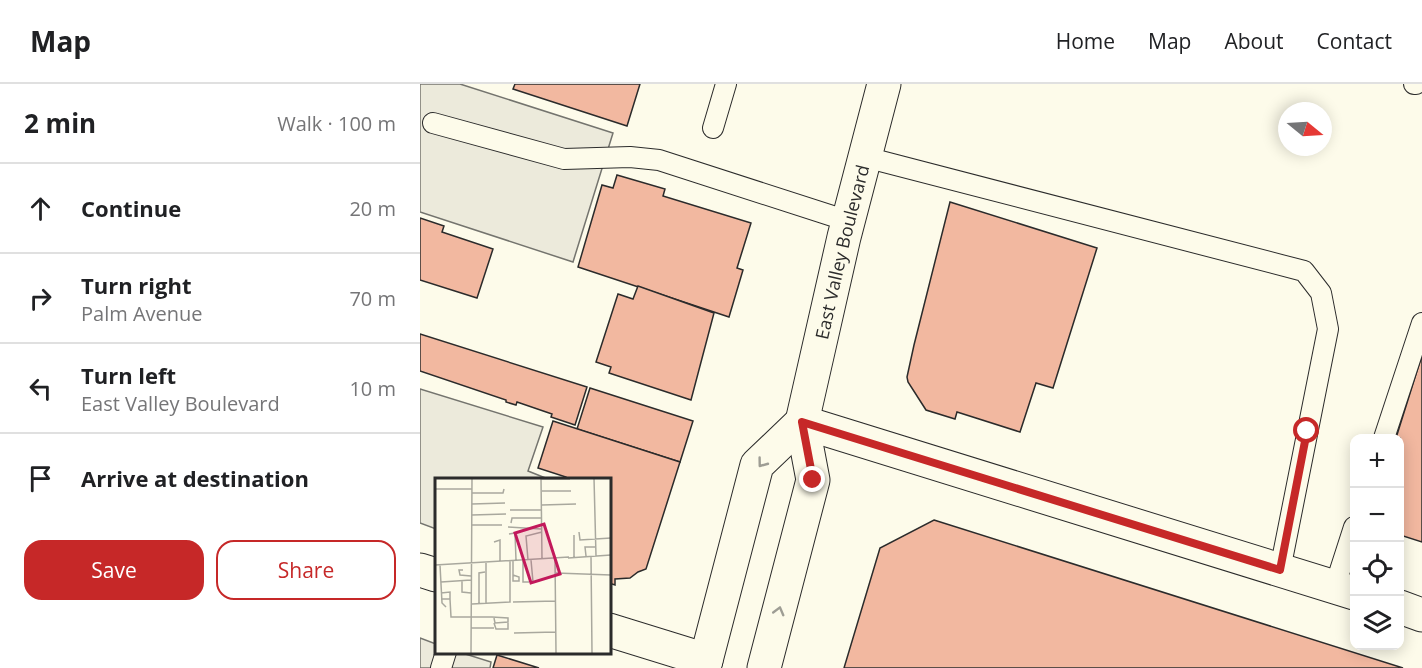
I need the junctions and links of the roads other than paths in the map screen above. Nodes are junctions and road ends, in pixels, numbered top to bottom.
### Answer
1 (726, 84) edge
2 (884, 84) edge
3 (433, 123) dead end
4 (713, 128) dead end
5 (865, 157) junction
6 (848, 221) junction
7 (1422, 323) edge
8 (802, 422) junction
9 (1385, 434) edge
10 (1352, 542) edge
11 (420, 570) edge
12 (1280, 570) junction
13 (435, 575) edge
14 (1345, 590) edge
15 (1404, 608) edge
16 (1422, 615) edge
17 (610, 630) edge
18 (445, 653) edge
19 (705, 664) edge
20 (441, 668) edge
21 (764, 668) edge

1 - 4 lane
2 - 5 main road, East Valley Boulevard
3 - 6 lane
5 - 6 main road, East Valley Boulevard
5 - 12 lane
6 - 8 main road, East Valley Boulevard
7 - 9 lane
8 - 12 main road
8 -> 19 main road
21 -> 8 main road, East Valley Boulevard
10 - 14 lane
11 - 13 main road
12 - 14 main road
15 - 16 main road
17 - 19 main road
18 - 20 lane

